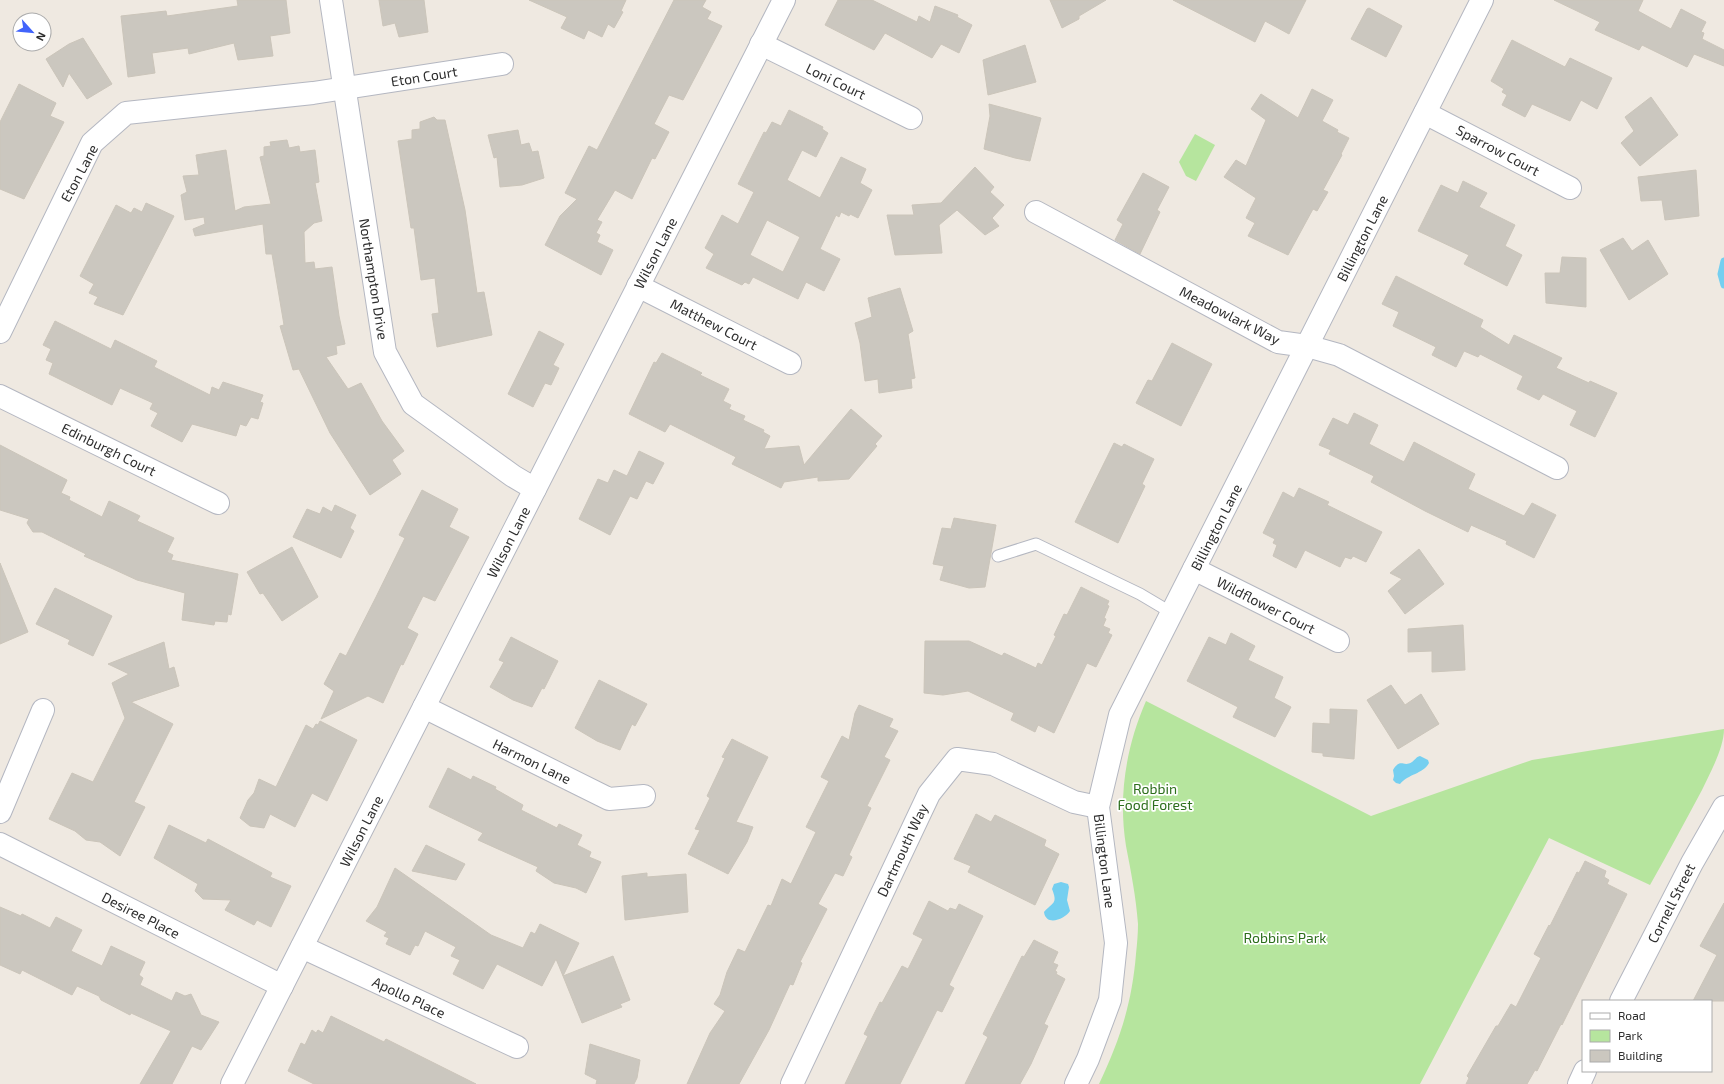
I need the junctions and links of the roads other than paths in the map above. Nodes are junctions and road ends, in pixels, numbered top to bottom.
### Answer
1 (331, 0) edge
2 (784, 0) edge
3 (1482, 0) edge
4 (761, 44) junction
5 (502, 64) dead end
6 (345, 88) junction
7 (1425, 113) junction
8 (911, 118) dead end
9 (1570, 188) dead end
10 (1036, 212) dead end
11 (638, 286) junction
12 (0, 332) edge
13 (1307, 346) junction
14 (790, 363) dead end
15 (0, 396) edge
16 (1557, 468) dead end
17 (535, 489) junction
18 (218, 503) dead end
19 (998, 556) dead end
20 (1194, 570) junction
21 (1172, 613) junction
22 (1338, 641) dead end
23 (424, 708) junction
24 (43, 710) dead end
25 (644, 796) dead end
26 (1724, 807) edge
27 (1098, 808) junction
28 (0, 812) edge
29 (0, 844) edge
30 (302, 947) junction
31 (282, 986) junction
32 (1622, 1000) edge
33 (517, 1047) dead end
34 (1585, 1072) edge
35 (232, 1084) edge
36 (792, 1084) edge
37 (1076, 1084) edge
38 (1579, 1084) edge

1 - 6 street, Northampton Drive
2 - 4 street, Wilson Lane
3 - 7 street, Billington Lane
4 - 8 street, Loni Court
4 - 11 street, Wilson Lane
5 - 6 street, Eton Court
6 - 12 street, Eton Lane
6 - 17 street, Northampton Drive
7 - 9 street, Sparrow Court
7 - 13 street, Billington Lane
10 - 13 street, Meadowlark Way
11 - 14 street, Matthew Court
11 - 17 street, Wilson Lane
13 - 16 street, Meadowlark Way
13 - 20 street, Billington Lane
15 - 18 street, Edinburgh Court
17 - 23 street, Wilson Lane
19 - 21 lane
20 - 21 street, Billington Lane
20 - 22 street, Wildflower Court
21 - 27 street, Billington Lane
23 - 25 street, Harmon Lane
23 - 30 street, Wilson Lane
24 - 28 street
26 - 32 street, Cornell Street
27 - 36 street, Dartmouth Way
27 - 37 street, Billington Lane
29 - 31 street, Desiree Place
30 - 31 street, Wilson Lane
30 - 33 street, Apollo Place
31 - 35 street, Wilson Lane
34 - 38 street

